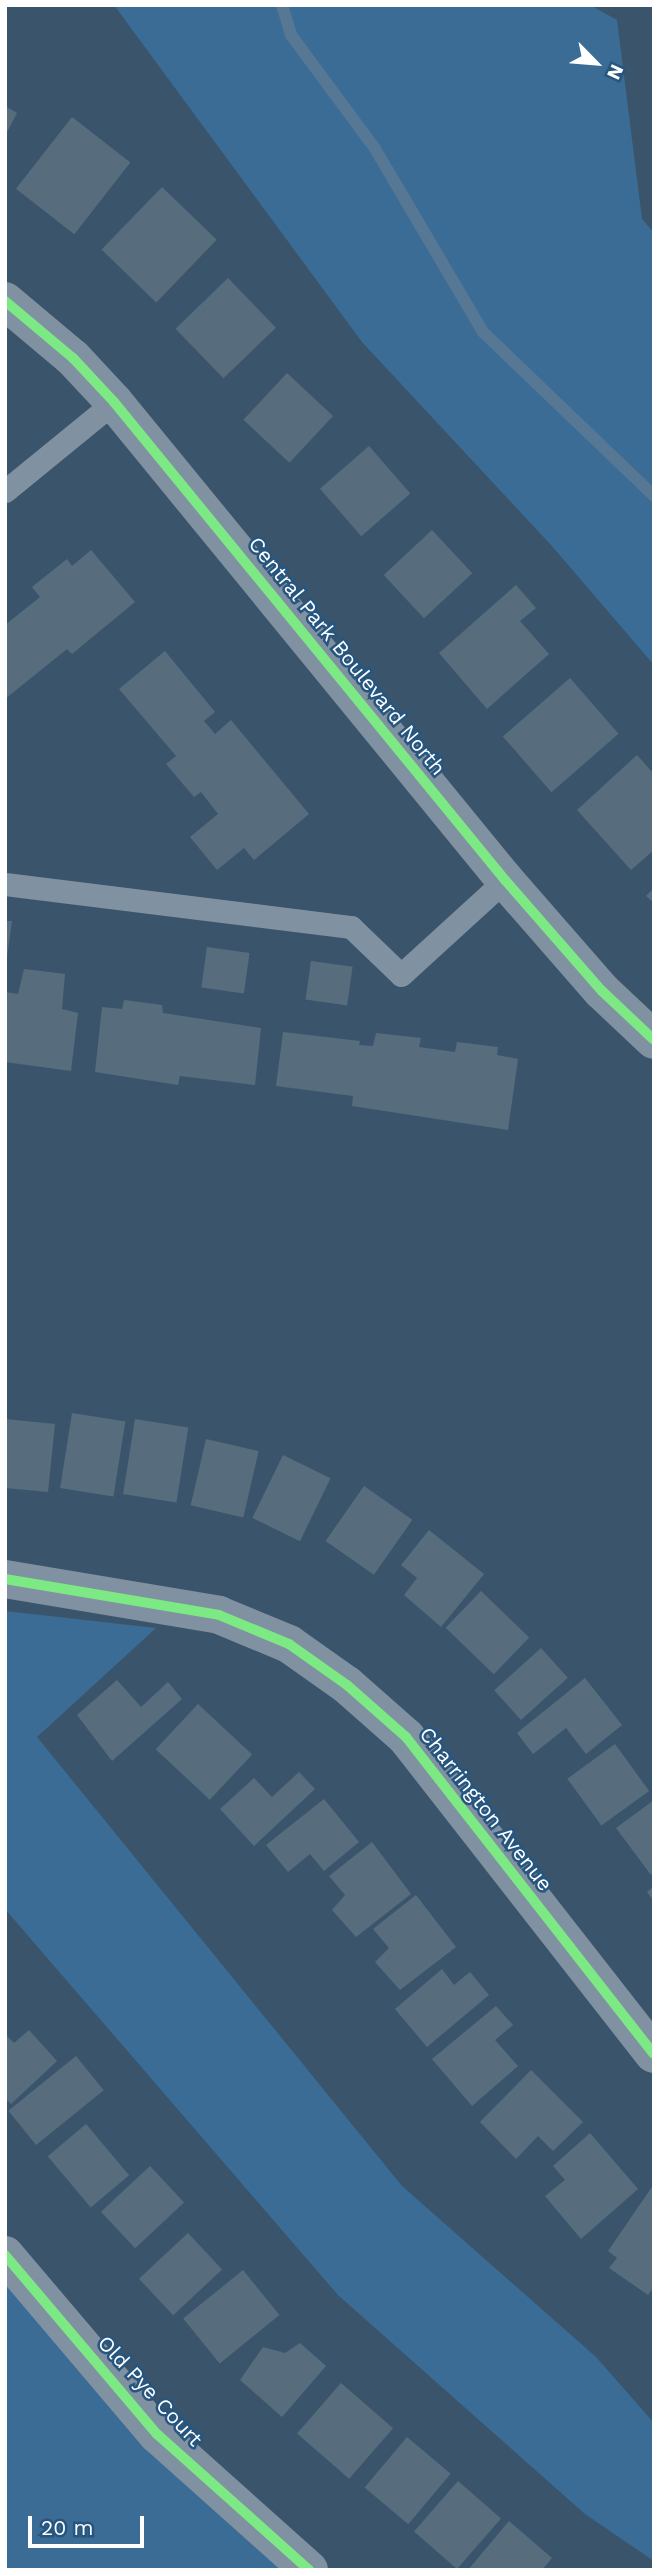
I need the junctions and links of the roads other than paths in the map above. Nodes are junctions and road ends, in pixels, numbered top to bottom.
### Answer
1 (5, 301) edge
2 (114, 401) junction
3 (5, 491) edge
4 (505, 880) junction
5 (5, 884) edge
6 (654, 1040) edge
7 (5, 1578) edge
8 (654, 2053) edge
9 (5, 2255) edge
10 (309, 2570) edge

1 - 2 street, Central Park Boulevard North
2 - 3 lane
2 - 4 street, Central Park Boulevard North
4 - 5 lane
4 - 6 street, Central Park Boulevard North
7 - 8 street, Charrington Avenue
9 - 10 street, Old Pye Court

